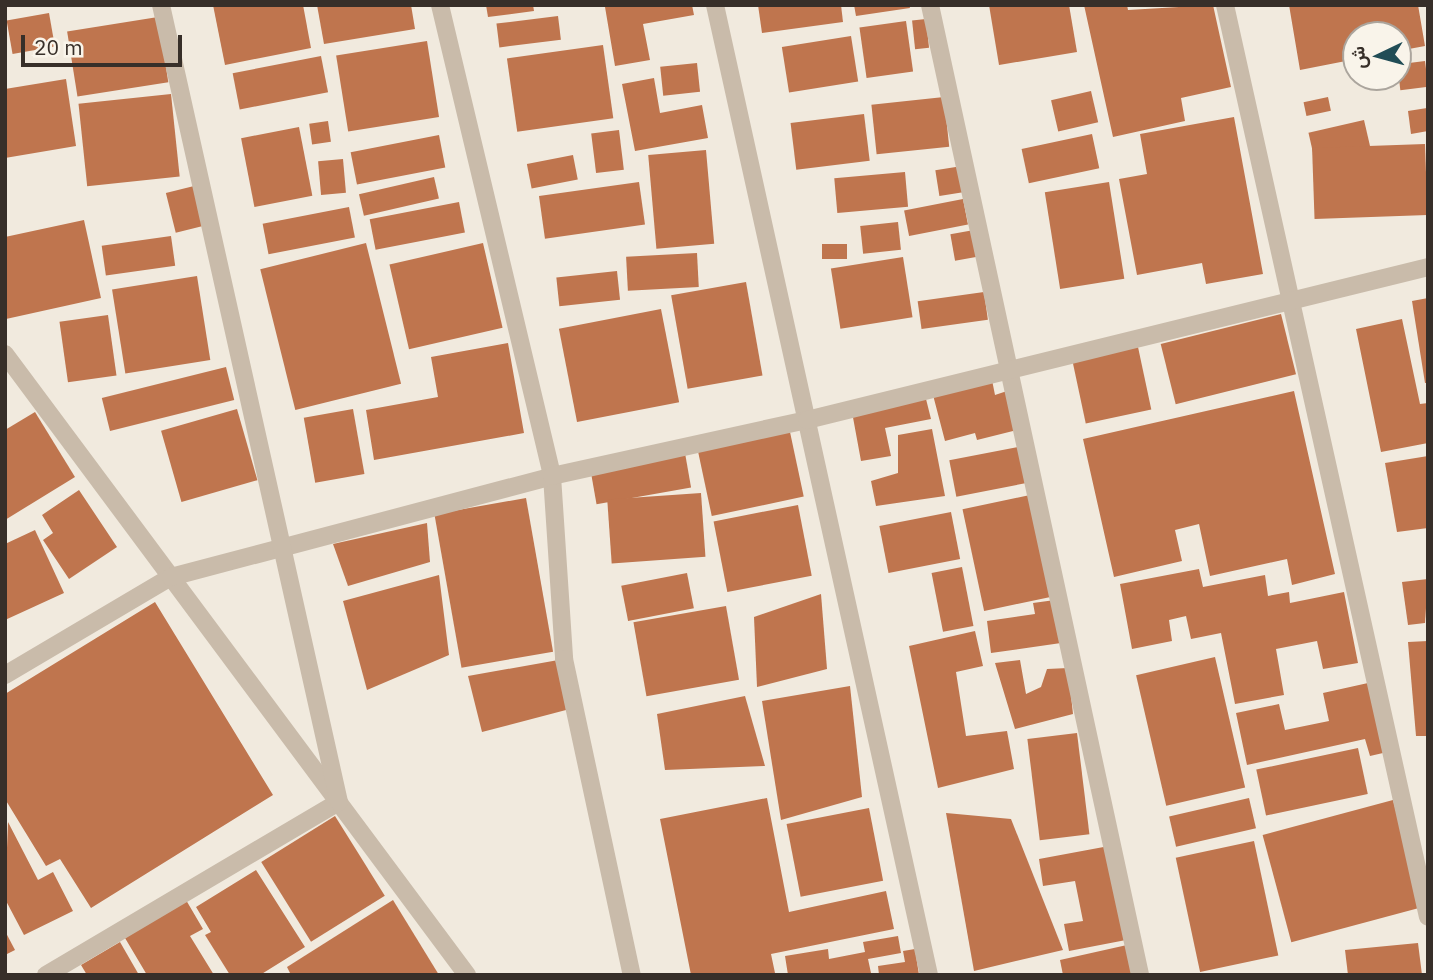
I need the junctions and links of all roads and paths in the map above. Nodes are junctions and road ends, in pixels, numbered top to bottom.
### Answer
1 (161, 5) edge
2 (440, 5) edge
3 (715, 5) edge
4 (930, 5) edge
5 (1225, 5) edge
6 (1428, 267) edge
7 (1291, 300) junction
8 (5, 354) edge
9 (1009, 370) junction
10 (807, 420) junction
11 (552, 476) junction
12 (281, 548) junction
13 (170, 577) junction
14 (5, 676) edge
15 (339, 802) junction
16 (1428, 917) edge
17 (46, 975) edge
18 (467, 975) edge
19 (632, 975) edge
20 (929, 975) edge
21 (1140, 975) edge

1 - 12 street
2 - 11 street
3 - 10 street
4 - 9 street
5 - 7 street
6 - 7 street
7 - 9 street
7 - 16 street
8 - 13 street
9 - 10 street
9 - 21 street
10 - 11 street
10 - 20 street
11 - 12 street
11 - 19 street
12 - 13 street
12 - 15 street
13 - 14 street
13 - 15 street
15 - 17 street
15 - 18 street

